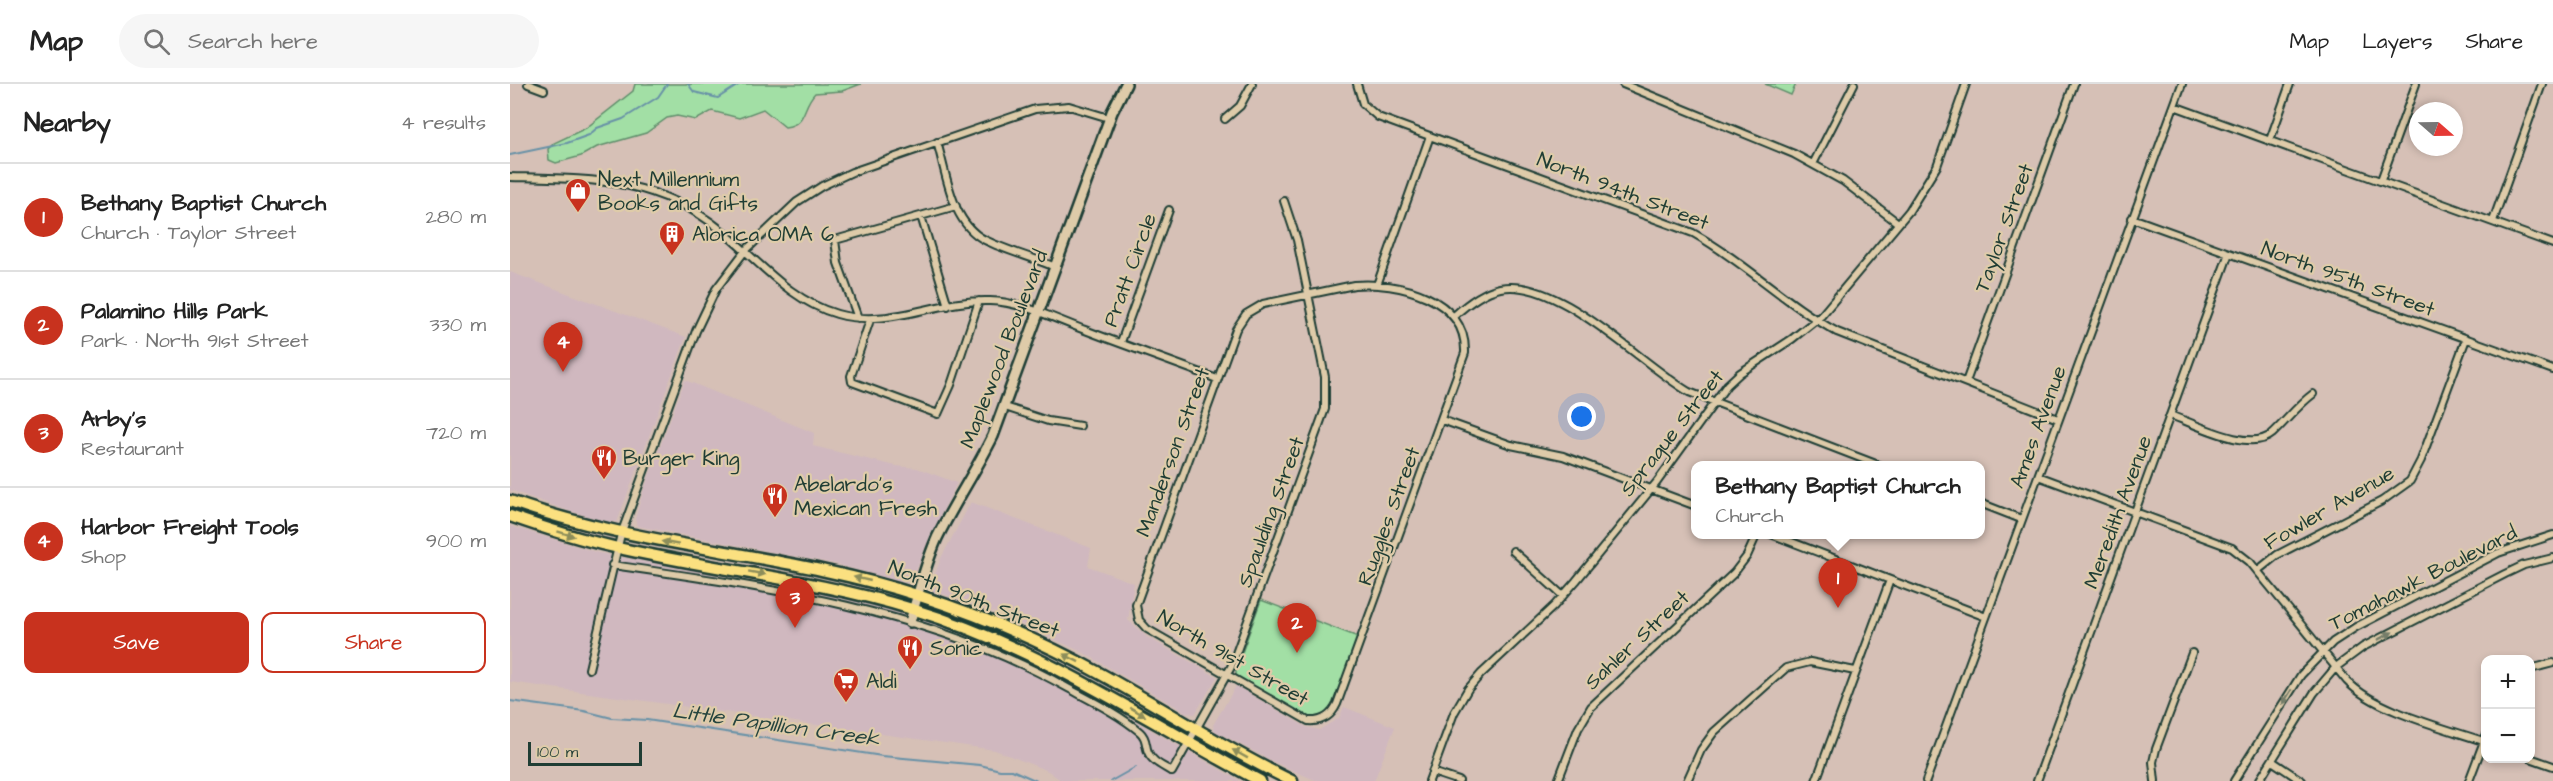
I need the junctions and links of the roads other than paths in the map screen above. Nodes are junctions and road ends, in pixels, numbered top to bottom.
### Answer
1 (528, 84) edge
2 (1126, 84) edge
3 (1252, 84) edge
4 (1357, 84) edge
5 (1623, 84) edge
6 (1854, 84) edge
7 (1966, 84) edge
8 (2074, 84) edge
9 (2182, 84) edge
10 (2290, 84) edge
11 (2416, 84) edge
12 (2542, 84) edge
13 (544, 90) dead end
14 (2174, 106) junction
15 (1109, 118) junction
16 (1225, 119) dead end
17 (1430, 136) junction
18 (2270, 140) junction
19 (937, 142) junction
20 (1813, 164) junction
21 (510, 177) edge
22 (2381, 180) junction
23 (1284, 201) dead end
24 (956, 206) junction
25 (1169, 210) dead end
26 (921, 216) junction
27 (2132, 218) junction
28 (2493, 221) junction
29 (1898, 223) junction
30 (2553, 244) edge
31 (745, 252) junction
32 (2229, 253) junction
33 (1055, 267) junction
34 (1377, 285) junction
35 (1308, 294) junction
36 (979, 301) junction
37 (948, 306) junction
38 (1038, 312) junction
39 (1454, 316) junction
40 (858, 318) junction
41 (870, 320) junction
42 (1815, 320) junction
43 (2466, 339) junction
44 (1121, 342) junction
45 (2553, 370) edge
46 (1217, 379) junction
47 (1966, 382) junction
48 (2313, 394) dead end
49 (1714, 402) junction
50 (1005, 407) junction
51 (2170, 415) junction
52 (2058, 418) junction
53 (1442, 420) junction
54 (1080, 426) dead end
55 (1870, 461) edge
56 (2038, 476) junction
57 (1651, 489) junction
58 (510, 501) edge
59 (1691, 504) edge
60 (1985, 505) edge
61 (2135, 512) junction
62 (510, 516) edge
63 (2021, 519) junction
64 (621, 534) junction
65 (2553, 536) edge
66 (1755, 539) edge
67 (1784, 539) edge
68 (616, 548) junction
69 (1513, 551) dead end
70 (2553, 558) edge
71 (612, 565) junction
72 (2258, 571) junction
73 (1890, 580) junction
74 (918, 596) junction
75 (1563, 596) junction
76 (914, 609) junction
77 (1136, 612) joint
78 (1986, 617) junction
79 (909, 622) junction
80 (2322, 651) junction
81 (2192, 653) dead end
82 (2553, 663) edge
83 (2336, 667) junction
84 (2535, 668) edge
85 (588, 669) dead end
86 (1855, 671) junction
87 (1227, 676) junction
88 (1320, 721) joint
89 (1197, 730) junction
90 (2481, 739) edge
91 (1190, 742) junction
92 (2481, 750) edge
93 (2535, 760) edge
94 (2272, 761) junction
95 (2553, 766) edge
96 (1432, 772) junction
97 (1260, 781) edge
98 (1292, 781) edge
99 (1429, 781) edge
100 (1459, 781) edge
101 (1558, 781) edge
102 (1688, 781) edge
103 (1816, 781) edge
104 (1926, 781) edge
105 (2037, 781) edge
106 (2155, 781) edge
107 (2234, 781) edge
108 (2259, 781) edge
109 (2302, 781) edge
110 (2469, 781) edge

1 - 13 street
2 - 15 street, Maplewood Boulevard
3 - 16 street
4 - 17 street, North 94th Street
5 - 20 street
6 - 20 street
7 - 29 street, Sprague Street
8 - 47 street, Taylor Street
9 - 14 street, Ames Avenue
10 - 18 street
11 - 22 street
12 - 28 street
14 - 18 street
14 - 27 street, Ames Avenue
15 - 19 street
15 - 33 street, Maplewood Boulevard
17 - 34 street
17 - 42 street, North 94th Street
18 - 22 street
19 - 24 street
19 - 31 street
20 - 29 street
21 - 31 street
22 - 28 street
23 - 35 street, Spaulding Street
24 - 26 street
24 - 33 street
25 - 44 street, Pratt Circle
26 - 37 street
26 - 40 street
27 - 32 street, North 95th Street
27 - 52 street, Ames Avenue
28 - 30 street
29 - 42 street, Sprague Street
31 - 40 street
31 - 64 street
32 - 43 street, North 95th Street
32 - 51 street, Meredith Avenue
33 - 38 street, Maplewood Boulevard
34 - 35 street
34 - 39 street
35 - 46 street, Manderson Street
35 - 87 street, Spaulding Street
36 - 37 street
36 - 38 street
36 - 41 street
37 - 41 street
38 - 44 street
38 - 50 street, Maplewood Boulevard
39 - 49 street
39 - 53 street, Ruggles Street
40 - 41 street
42 - 47 street, North 94th Street
42 - 49 street, Sprague Street
43 - 45 street, North 95th Street
43 - 72 street, Fowler Avenue
44 - 46 street
46 - 77 street, Manderson Street
47 - 52 street, North 94th Street
48 - 51 street
49 - 55 street
49 - 57 street, Sprague Street
50 - 54 street
50 - 74 street, Maplewood Boulevard
51 - 61 street, Meredith Avenue
52 - 56 street, Ames Avenue
53 - 57 street
53 - 88 street, Ruggles Street
56 - 61 street
56 - 63 street, Ames Avenue
57 - 59 street
57 - 75 street, Sprague Street
58 - 64 main road, North 90th Street
60 - 63 street
61 - 72 street
61 - 105 street, Meredith Avenue
62 -> 68 main road, North 90th Street
63 - 78 street, Ames Avenue
64 - 68 street
74 -> 64 main road, North 90th Street
65 - 80 street, Tomahawk Boulevard
66 - 101 street, Sahler Street
67 - 73 street
68 - 71 street
68 -> 76 main road, North 90th Street
69 - 75 street
83 -> 70 street, Tomahawk Boulevard
71 - 79 street
71 - 85 street
72 - 80 street
73 - 78 street
73 - 86 street
74 - 76 street, Maplewood Boulevard
89 -> 74 main road, North 90th Street
75 - 96 street, Sprague Street
76 - 79 street, Maplewood Boulevard
76 -> 91 main road, North 90th Street
77 - 87 street, North 91st Street
78 - 104 street, Ames Avenue
79 - 91 street, Spaulding Street
80 - 83 street
80 -> 107 street, Tomahawk Boulevard
81 - 106 street
82 - 84 street
83 - 90 street
83 - 94 street, Tomahawk Boulevard
86 - 102 street
86 - 103 street
87 - 88 street, North 91st Street
87 - 89 street, Spaulding Street
89 - 91 street, Spaulding Street
98 -> 89 main road, North 90th Street
91 - 97 main road, North 90th Street
92 - 110 street
93 - 95 street
94 - 108 street, Tomahawk Boulevard
94 - 109 street
96 - 99 street, Sprague Street
96 - 100 street

